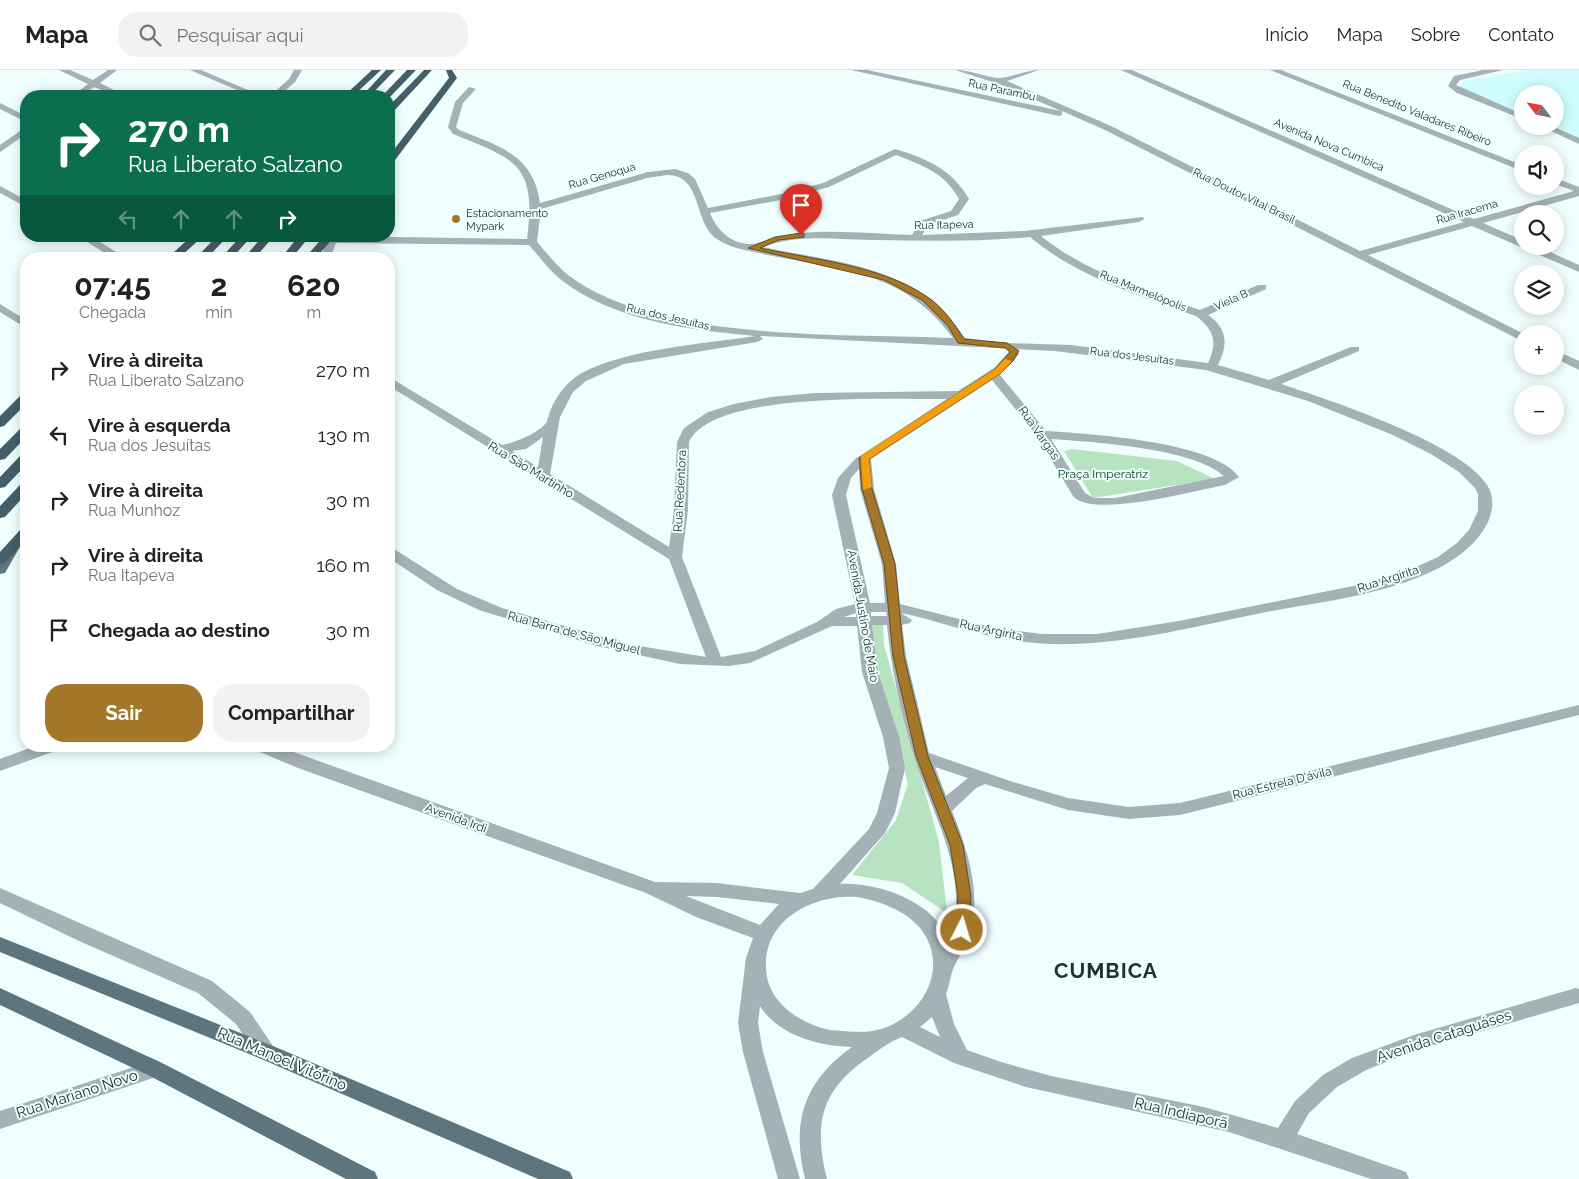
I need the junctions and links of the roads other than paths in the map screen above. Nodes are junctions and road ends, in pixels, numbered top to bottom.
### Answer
1 (63, 70) edge
2 (113, 70) edge
3 (194, 70) edge
4 (298, 70) edge
5 (377, 70) edge
6 (391, 70) edge
7 (412, 70) edge
8 (428, 70) edge
9 (854, 70) edge
10 (959, 70) edge
11 (1036, 70) edge
12 (1125, 70) edge
13 (1274, 70) edge
14 (1299, 70) edge
15 (1456, 70) edge
16 (1499, 70) edge
17 (450, 71) edge
18 (1283, 74) junction
19 (1467, 75) junction
20 (999, 81) junction
21 (94, 84) junction
22 (472, 89) dead end
23 (85, 90) edge
24 (108, 90) edge
25 (243, 90) edge
26 (281, 90) edge
27 (355, 90) edge
28 (372, 90) edge
29 (392, 90) edge
30 (966, 94) junction
31 (395, 105) edge
32 (0, 106) edge
33 (1514, 114) edge
34 (20, 116) edge
35 (1087, 118) junction
36 (20, 134) edge
37 (1564, 135) edge
38 (395, 139) edge
39 (1579, 141) edge
40 (0, 149) edge
41 (395, 154) edge
42 (1514, 165) edge
43 (1564, 185) edge
44 (0, 189) edge
45 (1579, 192) edge
46 (20, 201) edge
47 (536, 207) junction
48 (706, 211) junction
49 (1139, 219) dead end
50 (1476, 222) junction
51 (1033, 234) junction
52 (915, 238) junction
53 (395, 239) edge
54 (1514, 240) edge
55 (93, 242) edge
56 (102, 242) edge
57 (191, 242) edge
58 (217, 242) edge
59 (241, 242) edge
60 (264, 242) edge
61 (300, 242) edge
62 (325, 242) edge
63 (532, 242) junction
64 (98, 245) junction
65 (752, 248) junction
66 (110, 252) edge
67 (179, 252) edge
68 (207, 252) edge
69 (231, 252) edge
70 (254, 252) edge
71 (291, 252) edge
72 (316, 252) edge
73 (1361, 254) junction
74 (1547, 255) edge
75 (1579, 270) edge
76 (1262, 287) dead end
77 (0, 307) edge
78 (1200, 314) junction
79 (20, 321) edge
80 (20, 322) edge
81 (0, 325) edge
82 (696, 326) junction
83 (734, 330) junction
84 (1514, 332) edge
85 (785, 335) junction
86 (966, 342) junction
87 (725, 343) junction
88 (1355, 349) dead end
89 (1003, 350) junction
90 (676, 351) junction
91 (1564, 358) edge
92 (1579, 366) edge
93 (1212, 368) junction
94 (993, 374) junction
95 (1268, 384) junction
96 (395, 385) edge
97 (960, 395) junction
98 (918, 396) junction
99 (20, 403) edge
100 (940, 408) junction
101 (0, 423) edge
102 (550, 426) junction
103 (1042, 434) junction
104 (20, 436) edge
105 (497, 450) junction
106 (0, 456) edge
107 (864, 458) junction
108 (20, 464) edge
109 (543, 476) junction
110 (0, 484) edge
111 (20, 493) edge
112 (0, 514) edge
113 (20, 538) edge
114 (15, 543) junction
115 (395, 556) edge
116 (675, 557) junction
117 (0, 560) edge
118 (0, 570) edge
119 (894, 614) junction
120 (863, 615) junction
121 (715, 661) junction
122 (1579, 710) edge
123 (36, 752) edge
124 (275, 752) edge
125 (922, 756) junction
126 (0, 765) edge
127 (984, 778) junction
128 (943, 810) junction
129 (652, 888) junction
130 (819, 894) junction
131 (0, 895) edge
132 (801, 900) junction
133 (764, 934) junction
134 (0, 944) edge
135 (755, 967) junction
136 (945, 968) junction
137 (0, 996) edge
138 (937, 996) junction
139 (1576, 996) dead end
140 (904, 1029) junction
141 (884, 1037) junction
142 (266, 1052) junction
143 (960, 1057) junction
144 (155, 1069) junction
145 (0, 1120) edge
146 (1283, 1138) junction
147 (367, 1179) edge
148 (562, 1179) edge
149 (789, 1179) edge
150 (816, 1179) edge
151 (1398, 1179) edge

1 - 21 street
2 - 21 street
3 - 25 street
4 - 26 street
5 - 27 highway
6 - 28 highway
7 - 29 highway
8 - 31 highway
9 - 30 street, Rua Parambu
10 - 20 street, Rua Doutor Vital Brasil
11 - 20 street
12 - 50 street, Avenida Nova Cumbica
13 - 18 street, Rua Benedito Valadares Ribeiro
14 - 18 street
15 - 19 street
16 - 19 street
17 - 38 highway
17 - 41 highway
18 - 42 street, Rua Benedito Valadares Ribeiro
19 - 33 street
20 - 30 street
20 - 35 street, Rua Doutor Vital Brasil
21 - 23 street
21 - 24 street
22 - 47 street
30 - 35 street, Rua Parambu
32 - 34 street
35 - 73 street, Rua Doutor Vital Brasil
36 - 40 street
37 - 39 street
43 - 45 street
44 - 46 street
45 - 50 street, Rua Iracema
47 - 48 street, Rua Genoqua
47 - 63 street
48 - 52 street
48 - 65 street
49 - 51 street, Rua Itapeva
50 - 54 street, Avenida Nova Cumbica
50 - 73 street, Rua Iracema
51 - 52 street, Rua Itapeva
51 - 78 street, Rua Marmelópolis
52 - 65 street, Rua Itapeva
53 - 63 street
55 - 64 street
56 - 64 street
57 - 67 highway
58 - 68 highway
59 - 69 highway
60 - 70 highway
61 - 71 highway
62 - 72 highway
63 - 82 street, Rua dos Jesuítas
64 - 66 street
65 - 86 street
73 - 84 street, Rua Doutor Vital Brasil
74 - 75 street
76 - 78 street, Viela B
77 - 79 street
78 - 93 street, Rua Marmelópolis
80 - 81 street
82 - 83 street, Rua dos Jesuítas
82 - 90 street
83 - 85 street, Rua dos Jesuítas
83 - 87 street
85 - 86 street, Rua dos Jesuítas
85 - 87 street
86 - 89 street, Rua dos Jesuítas
87 - 90 street
88 - 95 street
89 - 93 street, Rua dos Jesuítas
89 - 94 street
90 - 102 street
91 - 92 street
93 - 95 street, Rua Argirita
94 - 97 street, Avenida Justino de Maio
94 - 103 street, Rua Vargas
95 - 119 street, Rua Argirita
96 - 105 street, Rua São Martinho
97 - 98 street, Rua Redentora
97 - 100 street, Avenida Justino de Maio
98 - 100 street, Rua Redentora
98 - 116 street, Rua Redentora
99 - 101 highway
100 - 107 street, Avenida Justino de Maio
102 - 105 street
102 - 109 street
103 - 103 street, Rua Vargas
104 - 106 highway
105 - 109 street, Rua São Martinho
107 - 119 street
107 - 120 street, Avenida Justino de Maio
108 - 110 highway
109 - 116 street, Rua São Martinho
111 - 112 highway
113 - 114 highway
114 - 117 highway
114 - 118 main road
115 - 121 street, Rua Barra de São Miguel
116 - 121 street, Rua Redentora
119 - 120 street, Rua Argirita
119 - 125 street
120 - 121 street, Rua Barra de São Miguel
120 - 130 street, Avenida Justino de Maio
122 - 127 street, Rua Estrela D'ávila
123 - 126 street
124 - 129 street, Avenida Irdi
125 - 127 street, Rua Estrela D'ávila
125 - 128 street
127 - 128 street
128 - 136 street
129 - 132 street, Avenida Irdi
129 - 133 street, Avenida Irdi
130 - 132 street
130 - 136 street
131 - 142 street
132 - 133 street
133 - 135 street
134 - 142 main road, Rua Manoel Vitórino
135 - 141 street
135 - 149 street
136 - 138 street
137 - 144 main road
138 - 140 street
138 - 143 street
139 - 146 street, Avenida Cataguáses
140 - 141 street
140 - 143 street, Rua Indiaporã
141 - 150 street
142 - 148 main road, Rua Manoel Vitórino
143 - 146 street, Rua Indiaporã
144 - 145 street, Rua Mariano Novo
144 - 147 main road
146 - 151 street, Rua Indiaporã

